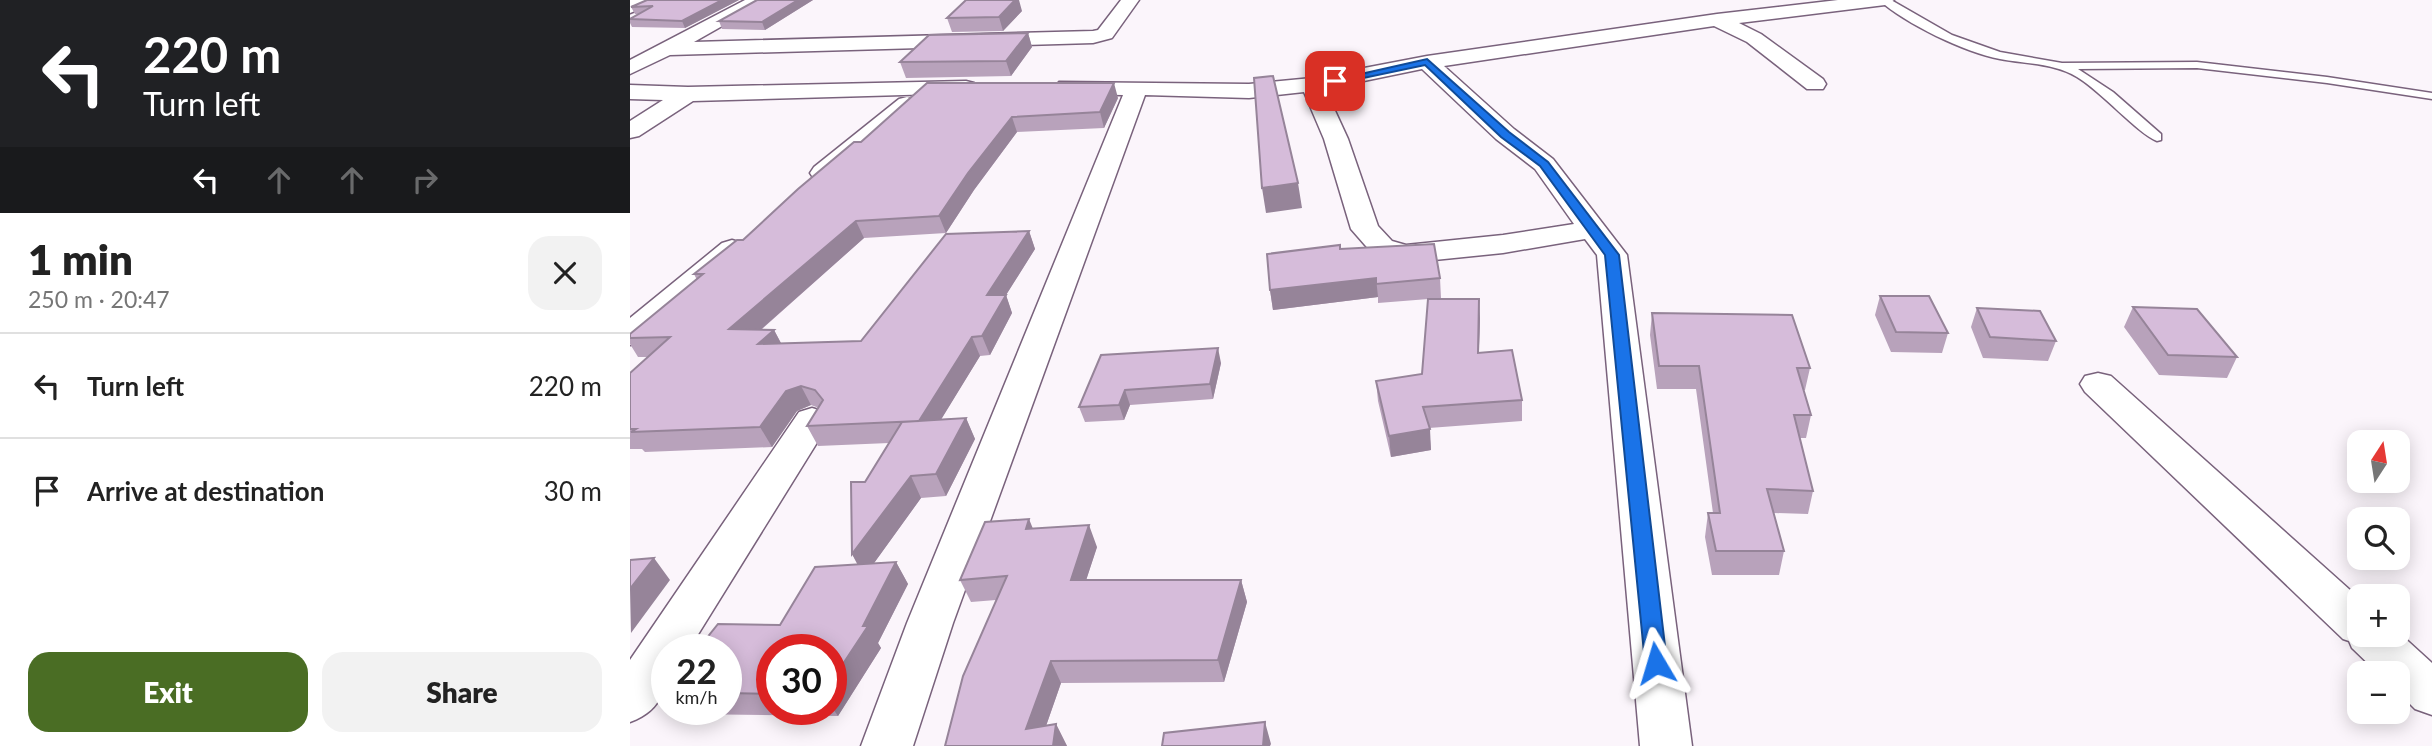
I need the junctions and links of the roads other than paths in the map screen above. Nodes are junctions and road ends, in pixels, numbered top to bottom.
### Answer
1 (646, 0) edge
2 (759, 0) edge
3 (1130, 0) edge
4 (1885, 0) edge
5 (630, 7) edge
6 (1717, 20) junction
7 (667, 49) junction
8 (1427, 62) junction
9 (2058, 66) junction
10 (630, 68) edge
11 (1815, 83) dead end
12 (1312, 85) junction
13 (992, 87) edge
14 (1045, 87) edge
15 (1137, 88) junction
16 (924, 89) junction
17 (630, 92) edge
18 (688, 94) junction
19 (2432, 96) edge
20 (630, 131) edge
21 (2157, 137) dead end
22 (798, 194) edge
23 (756, 229) edge
24 (1594, 229) junction
25 (630, 335) edge
26 (2098, 384) dead end
27 (812, 420) edge
28 (2347, 615) edge
29 (2382, 647) edge
30 (2432, 694) edge
31 (630, 701) edge
32 (887, 746) edge
33 (1666, 746) edge

1 - 5 street
2 - 7 street
3 - 7 street
4 - 6 street
4 - 9 lane
6 - 8 street
6 - 11 street
7 - 10 street
8 - 12 street
8 - 24 street
9 - 19 lane
9 - 21 lane
12 - 15 street
12 - 24 street
13 - 16 street
14 - 15 street
15 - 32 street
16 - 18 street
16 - 22 street
17 - 18 street
18 - 20 street
23 - 25 street
24 - 33 street
26 - 28 street
27 - 31 street
29 - 30 street

